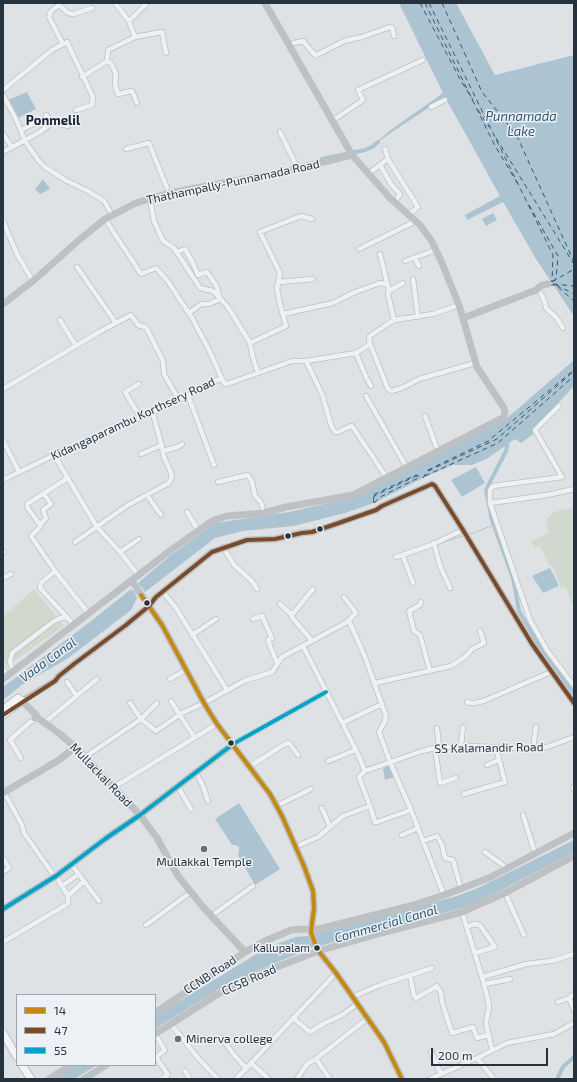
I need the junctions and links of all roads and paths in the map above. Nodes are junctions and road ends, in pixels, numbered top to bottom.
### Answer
1 (115, 3) edge
2 (147, 3) edge
3 (265, 3) edge
4 (58, 4) edge
5 (92, 8) dead end
6 (129, 21) junction
7 (394, 36) dead end
8 (135, 37) junction
9 (63, 44) junction
10 (289, 44) junction
11 (166, 53) dead end
12 (423, 60) dead end
13 (107, 61) junction
14 (82, 76) junction
15 (3, 90) edge
16 (3, 95) edge
17 (445, 100) dead end
18 (137, 103) dead end
19 (430, 107) dead end
20 (76, 110) dead end
21 (46, 115) dead end
22 (332, 121) junction
23 (53, 122) junction
24 (35, 123) dead end
25 (68, 126) dead end
26 (21, 130) junction
27 (280, 132) dead end
28 (3, 134) edge
29 (25, 141) junction
30 (12, 147) junction
31 (126, 149) dead end
32 (385, 149) dead end
33 (3, 152) edge
34 (351, 153) junction
35 (388, 159) junction
36 (380, 165) junction
37 (297, 167) junction
38 (369, 173) junction
39 (169, 193) junction
40 (150, 198) junction
41 (395, 202) junction
42 (408, 215) junction
43 (109, 217) junction
44 (312, 219) dead end
45 (3, 221) edge
46 (416, 221) junction
47 (359, 249) dead end
48 (436, 250) junction
49 (177, 252) junction
50 (380, 254) dead end
51 (415, 258) junction
52 (405, 261) dead end
53 (419, 266) dead end
54 (77, 267) dead end
55 (313, 279) dead end
56 (413, 279) dead end
57 (33, 281) junction
58 (279, 282) junction
59 (403, 283) dead end
60 (386, 284) junction
61 (548, 284) dead end
62 (538, 288) junction
63 (389, 291) junction
64 (220, 299) junction
65 (3, 304) edge
66 (459, 305) junction
67 (188, 313) junction
68 (283, 314) junction
69 (418, 317) junction
70 (463, 318) junction
71 (60, 320) dead end
72 (394, 320) junction
73 (116, 323) junction
74 (563, 328) dead end
75 (250, 343) junction
76 (370, 344) junction
77 (76, 346) junction
78 (356, 353) junction
79 (306, 361) junction
80 (476, 363) junction
81 (258, 372) junction
82 (222, 378) junction
83 (139, 384) dead end
84 (371, 386) dead end
85 (3, 389) edge
86 (188, 395) junction
87 (366, 396) dead end
88 (179, 400) junction
89 (559, 406) dead end
90 (152, 411) junction
91 (425, 416) dead end
92 (140, 417) junction
93 (3, 440) edge
94 (182, 444) dead end
95 (162, 446) junction
96 (163, 451) junction
97 (438, 451) junction
98 (141, 454) dead end
99 (54, 455) junction
100 (214, 465) dead end
101 (407, 468) junction
102 (19, 472) junction
103 (68, 478) junction
104 (387, 478) junction
105 (3, 480) edge
106 (218, 482) dead end
107 (574, 489) edge
108 (44, 494) junction
109 (147, 495) junction
110 (490, 502) junction
111 (187, 512) dead end
112 (264, 513) junction
113 (160, 515) dead end
114 (40, 525) junction
115 (97, 527) junction
116 (198, 530) junction
117 (463, 530) junction
118 (138, 539) dead end
119 (75, 542) dead end
120 (434, 543) junction
121 (223, 547) junction
122 (120, 552) junction
123 (403, 556) junction
124 (396, 558) dead end
125 (55, 570) junction
126 (10, 574) dead end
127 (138, 576) junction
128 (3, 578) edge
129 (132, 581) junction
130 (413, 583) dead end
131 (257, 588) dead end
132 (450, 588) dead end
133 (313, 589) dead end
134 (163, 592) junction
135 (344, 597) dead end
136 (421, 602) dead end
137 (280, 604) dead end
138 (149, 606) junction
139 (89, 614) junction
140 (292, 614) junction
141 (66, 617) junction
142 (216, 619) dead end
143 (253, 619) dead end
144 (348, 621) junction
145 (74, 625) junction
146 (480, 631) dead end
147 (192, 635) junction
148 (312, 641) junction
149 (303, 646) junction
150 (277, 663) junction
151 (186, 670) junction
152 (430, 671) junction
153 (551, 672) junction
154 (7, 674) edge
155 (97, 678) dead end
156 (170, 678) dead end
157 (67, 682) dead end
158 (375, 683) junction
159 (574, 686) edge
160 (227, 690) junction
161 (326, 692) junction
162 (76, 695) junction
163 (19, 701) junction
164 (171, 701) dead end
165 (467, 702) dead end
166 (130, 703) dead end
167 (157, 703) dead end
168 (204, 703) junction
169 (574, 703) edge
170 (382, 704) junction
171 (3, 710) edge
172 (3, 714) edge
173 (179, 715) junction
174 (141, 719) junction
175 (41, 720) junction
176 (342, 723) junction
177 (217, 724) junction
178 (463, 727) dead end
179 (536, 727) dead end
180 (437, 728) dead end
181 (194, 737) junction
182 (574, 737) edge
183 (233, 744) junction
184 (461, 746) junction
185 (75, 747) junction
186 (437, 747) junction
187 (496, 748) junction
188 (533, 749) junction
189 (356, 750) junction
190 (298, 755) dead end
191 (85, 757) junction
192 (21, 758) dead end
193 (499, 760) junction
194 (328, 761) dead end
195 (390, 762) junction
196 (487, 765) dead end
197 (249, 767) junction
198 (365, 771) junction
199 (196, 774) junction
200 (456, 778) dead end
201 (114, 787) junction
202 (178, 787) junction
203 (311, 789) dead end
204 (4, 792) edge
205 (464, 794) dead end
206 (208, 801) dead end
207 (276, 806) junction
208 (370, 806) junction
209 (191, 808) dead end
210 (322, 808) dead end
211 (411, 810) junction
212 (523, 815) dead end
213 (140, 816) junction
214 (330, 827) junction
215 (418, 828) junction
216 (574, 833) edge
217 (402, 835) dead end
218 (423, 841) junction
219 (295, 848) junction
220 (485, 852) dead end
221 (535, 853) junction
222 (574, 856) edge
223 (3, 858) edge
224 (71, 864) junction
225 (507, 868) junction
226 (3, 872) edge
227 (79, 874) junction
228 (55, 877) junction
229 (84, 881) junction
230 (62, 886) junction
231 (253, 886) dead end
232 (461, 889) junction
233 (191, 892) junction
234 (505, 893) junction
235 (444, 895) junction
236 (68, 896) junction
237 (99, 901) dead end
238 (3, 909) edge
239 (462, 912) junction
240 (211, 916) junction
241 (146, 925) dead end
242 (467, 927) junction
243 (311, 931) junction
244 (524, 935) dead end
245 (3, 942) edge
246 (317, 950) junction
247 (246, 952) junction
248 (475, 953) junction
249 (574, 954) edge
250 (432, 968) dead end
251 (336, 973) junction
252 (410, 975) junction
253 (482, 977) junction
254 (510, 979) dead end
255 (485, 984) junction
256 (574, 994) edge
257 (352, 997) junction
258 (569, 998) junction
259 (558, 1002) dead end
260 (357, 1004) junction
261 (574, 1010) edge
262 (156, 1012) edge
263 (293, 1018) junction
264 (368, 1018) junction
265 (574, 1023) edge
266 (171, 1024) junction
267 (3, 1033) edge
268 (156, 1033) edge
269 (488, 1035) junction
270 (156, 1036) edge
271 (222, 1038) dead end
272 (492, 1050) junction
273 (431, 1052) dead end
274 (16, 1055) edge
275 (156, 1057) edge
276 (156, 1057) edge
277 (477, 1058) junction
278 (316, 1059) junction
279 (252, 1064) junction
280 (23, 1066) edge
281 (70, 1066) edge
282 (104, 1066) edge
283 (247, 1069) junction
284 (185, 1072) dead end
285 (441, 1074) junction
286 (31, 1079) edge
287 (49, 1079) edge
288 (84, 1079) edge
289 (161, 1079) edge
290 (190, 1079) edge
291 (218, 1079) edge
292 (236, 1079) edge
293 (269, 1079) edge
294 (296, 1079) edge
295 (330, 1079) edge
296 (402, 1079) edge
297 (430, 1079) edge
298 (494, 1079) edge

1 - 6 street
2 - 6 street
3 - 10 main road
4 - 5 street
4 - 9 street
6 - 8 street
7 - 10 street
8 - 11 street
8 - 13 street
9 - 14 street
9 - 15 street
10 - 22 main road
12 - 22 street
13 - 14 street
13 - 18 street
14 - 20 street
16 - 26 street
17 - 19 street
21 - 23 street
22 - 34 main road
23 - 25 street
23 - 29 street
24 - 26 street
26 - 29 street
27 - 37 street
28 - 30 street
29 - 30 street
29 - 43 street
30 - 33 street
31 - 39 street
32 - 35 street
34 - 37 main road, Thathampally-Punnamada Road
34 - 38 main road
35 - 36 street
35 - 42 street
36 - 38 street
36 - 41 street
37 - 39 main road, Thathampally-Punnamada Road
38 - 41 main road
39 - 40 main road, Thathampally-Punnamada Road
40 - 43 main road, Thathampally-Punnamada Road
40 - 49 street
41 - 42 main road
42 - 46 main road
43 - 57 main road, Thathampally-Punnamada Road
43 - 67 street
44 - 58 street
45 - 57 street
46 - 47 street
46 - 48 main road
48 - 51 street
48 - 66 main road
49 - 64 street
49 - 64 street
50 - 60 street
51 - 52 street
51 - 53 street
54 - 73 street
55 - 58 street
56 - 69 street
57 - 65 main road, Thathampally-Punnamada Road
58 - 68 street
59 - 63 street
60 - 63 street
60 - 68 street
61 - 62 main road
62 - 70 main road
62 - 74 street
63 - 72 street
64 - 67 street
64 - 75 street
66 - 69 street, Kidangaparambu Korthsery Road
66 - 70 main road
67 - 82 street
68 - 75 street
69 - 72 street, Kidangaparambu Korthsery Road
70 - 80 main road
71 - 77 street
72 - 76 street, Kidangaparambu Korthsery Road
73 - 77 street
73 - 88 street
75 - 81 street
76 - 78 street, Kidangaparambu Korthsery Road
76 - 80 street
77 - 85 street
78 - 79 street, Kidangaparambu Korthsery Road
78 - 84 street
79 - 81 street, Kidangaparambu Korthsery Road
79 - 104 street
80 - 97 main road
81 - 82 street, Kidangaparambu Korthsery Road
82 - 86 street, Kidangaparambu Korthsery Road
83 - 92 street
86 - 88 street, Kidangaparambu Korthsery Road
86 - 100 street
87 - 101 street
88 - 90 street, Kidangaparambu Korthsery Road
89 - 110 street
90 - 92 street, Kidangaparambu Korthsery Road
90 - 95 street
91 - 97 street
92 - 99 street, Kidangaparambu Korthsery Road
93 - 102 street
94 - 96 street
95 - 96 street
95 - 98 street
96 - 109 street
97 - 101 main road
99 - 102 street, Kidangaparambu Korthsery Road
99 - 103 street
101 - 104 main road
102 - 105 street, Kidangaparambu Korthsery Road
103 - 108 street
103 - 115 street
104 - 112 main road
106 - 112 street
107 - 110 street
108 - 114 street
108 - 114 street
109 - 113 street
109 - 115 street
110 - 159 street
111 - 116 street
112 - 116 main road
114 - 125 street
115 - 119 street
115 - 122 street
116 - 127 main road
117 - 120 street
117 - 121 main road
117 - 153 main road
118 - 122 street
120 - 123 street
120 - 132 street
121 - 131 street
121 - 134 main road
122 - 127 street
123 - 124 street
123 - 130 street
125 - 139 street
125 - 141 street
126 - 128 street
127 - 129 main road
129 - 138 main road
129 - 139 main road
133 - 140 street
134 - 138 main road
134 - 147 street
135 - 144 street
136 - 152 street
137 - 140 street
138 - 151 main road
138 - 163 main road
139 - 145 main road
140 - 148 street
141 - 145 street
141 - 154 street
142 - 147 street
143 - 150 street
144 - 148 street
144 - 158 street
145 - 154 main road
146 - 152 street
147 - 160 street
148 - 149 street
149 - 150 street
149 - 161 street
150 - 160 street
151 - 156 street
151 - 168 main road
152 - 158 street
153 - 165 street
153 - 169 main road
155 - 162 street
157 - 162 street
158 - 170 street
160 - 168 street
161 - 176 street
161 - 183 street
162 - 175 street
163 - 171 main road
163 - 172 main road
163 - 175 main road, Mullackal Road
164 - 173 street
166 - 174 street
167 - 174 street
168 - 173 street
168 - 177 main road
170 - 176 street
170 - 195 street
173 - 174 street
173 - 181 street
174 - 191 street
175 - 185 main road, Mullackal Road
175 - 192 street
176 - 189 street
177 - 181 street
177 - 183 main road
178 - 184 street
179 - 188 street
180 - 186 street
181 - 201 street
182 - 188 street, SS Kalamandir Road
183 - 197 main road
183 - 199 main road
184 - 186 street, SS Kalamandir Road
184 - 187 street, SS Kalamandir Road
185 - 191 main road, Mullackal Road
185 - 204 main road
186 - 195 street, SS Kalamandir Road
186 - 200 street
187 - 188 street, SS Kalamandir Road
187 - 193 street
189 - 194 street
189 - 198 street
190 - 197 street
191 - 201 main road, Mullackal Road
193 - 196 street
193 - 205 street
195 - 198 street, SS Kalamandir Road
195 - 211 street
197 - 207 main road
198 - 208 street
199 - 202 main road
199 - 206 street
201 - 213 main road, Mullackal Road
202 - 209 street
202 - 213 main road
203 - 207 street
204 - 228 street
207 - 219 main road
208 - 211 street
208 - 214 street
210 - 214 street
211 - 215 street
212 - 221 street
213 - 224 main road
213 - 233 main road, Mullackal Road
214 - 219 street
215 - 217 street
215 - 218 street
216 - 221 main road, CCNB Road
218 - 232 street
218 - 235 street
219 - 243 main road
220 - 225 street
221 - 225 main road, CCNB Road
222 - 234 main road, CCSB Road
223 - 226 street
224 - 227 street
224 - 228 main road
225 - 232 main road, CCNB Road
227 - 229 street
227 - 230 street
228 - 230 street
228 - 238 main road
229 - 236 street
229 - 237 street
230 - 236 street
231 - 240 street
232 - 235 main road, CCNB Road
233 - 240 main road, Mullackal Road
233 - 241 street
234 - 239 main road, CCSB Road
234 - 244 street
235 - 243 main road, CCNB Road
236 - 245 street
239 - 242 street
239 - 246 main road, CCSB Road
240 - 247 main road, Mullackal Road
242 - 248 street
242 - 248 street
243 - 246 main road
243 - 247 main road, CCNB Road
246 - 251 main road
246 - 266 main road, CCSB Road
247 - 262 main road, CCNB Road
248 - 253 street
249 - 253 street
250 - 252 street
251 - 257 main road
251 - 263 street
252 - 257 street
252 - 269 street
253 - 255 street
254 - 255 street
255 - 269 street
256 - 258 street
257 - 260 main road
258 - 259 street
258 - 261 street
260 - 263 street
260 - 264 main road
263 - 279 street
264 - 278 street
264 - 296 main road
265 - 272 street
266 - 268 main road, CCSB Road
266 - 291 street
267 - 274 main road
269 - 272 street
270 - 276 street
271 - 283 street
272 - 277 street
273 - 285 street
275 - 289 street
277 - 285 street
277 - 298 street
278 - 294 street
278 - 295 street
279 - 283 street
279 - 293 street
280 - 286 main road
281 - 287 main road
282 - 288 main road
283 - 292 street
284 - 290 street
285 - 297 street

